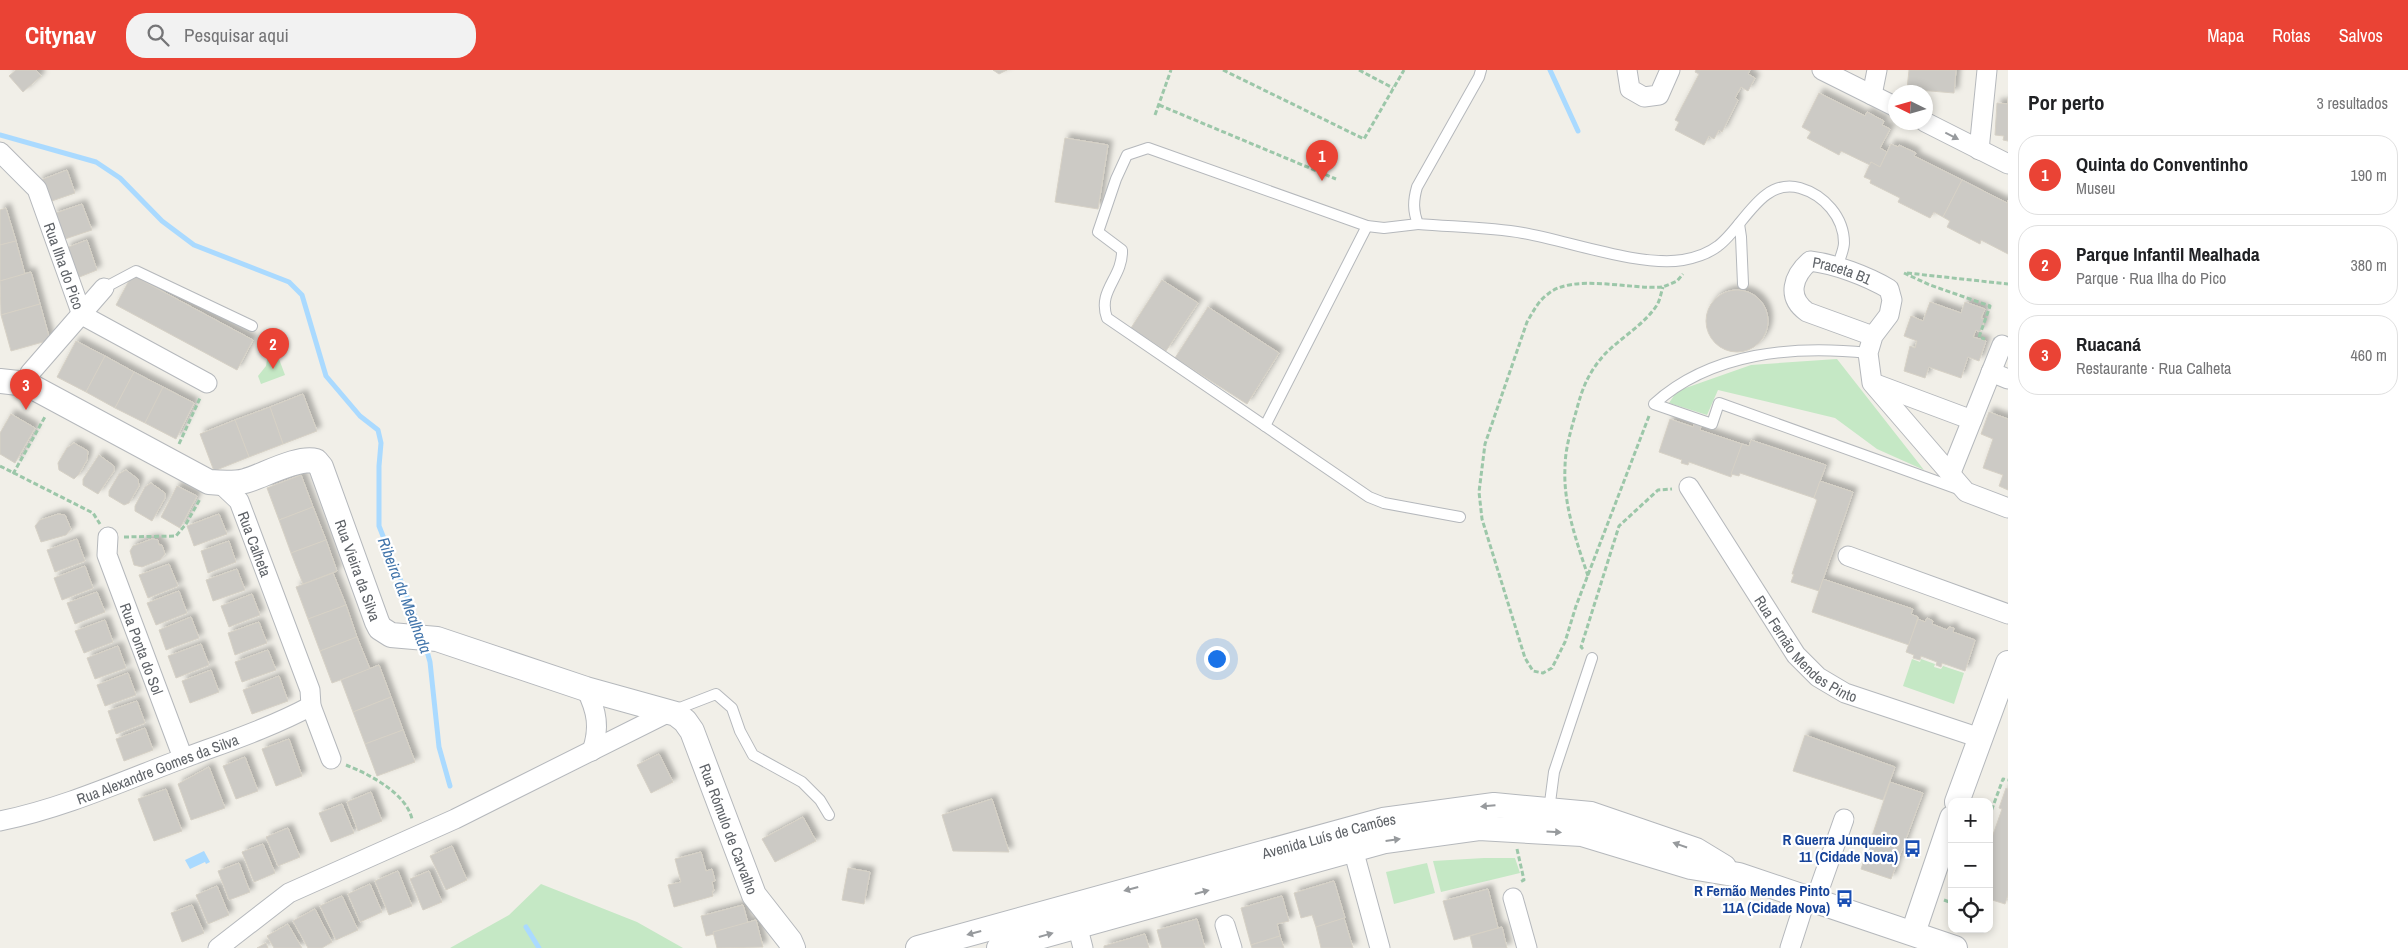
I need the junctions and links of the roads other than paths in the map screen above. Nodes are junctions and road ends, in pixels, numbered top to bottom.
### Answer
1 (1481, 70) edge
2 (1627, 70) edge
3 (1670, 70) edge
4 (1822, 70) edge
5 (1877, 70) edge
6 (1987, 70) edge
7 (1872, 95) junction
8 (1888, 103) edge
9 (1933, 126) edge
10 (1979, 150) junction
11 (0, 152) edge
12 (2008, 164) edge
13 (1418, 224) junction
14 (1739, 224) junction
15 (1367, 226) junction
16 (1837, 268) junction
17 (1743, 284) dead end
18 (104, 288) joint
19 (82, 316) junction
20 (252, 326) dead end
21 (1994, 342) road end
22 (1870, 345) junction
23 (1999, 376) edge
24 (0, 381) edge
25 (1872, 383) junction
26 (27, 384) junction
27 (207, 384) road end
28 (1972, 420) junction
29 (1265, 426) junction
30 (1950, 475) junction
31 (215, 482) junction
32 (1689, 487) road end
33 (1966, 492) junction
34 (2008, 508) edge
35 (1460, 517) dead end
36 (108, 537) road end
37 (1848, 556) dead end
38 (2008, 614) edge
39 (1592, 658) road end
40 (2008, 663) edge
41 (586, 689) junction
42 (311, 706) junction
43 (669, 712) junction
44 (1980, 738) junction
45 (592, 751) junction
46 (183, 758) junction
47 (331, 759) road end
48 (1958, 798) edge
49 (1549, 810) junction
50 (829, 815) dead end
51 (1844, 819) dead end
52 (0, 822) edge
53 (1948, 830) edge
54 (1350, 840) junction
55 (1739, 876) junction
56 (1513, 898) road end
57 (1810, 900) junction
58 (1226, 925) dead end
59 (1077, 927) edge
60 (1911, 940) edge
61 (218, 948) edge
62 (793, 948) edge
63 (918, 948) edge
64 (999, 948) edge
65 (1232, 948) edge
66 (1380, 948) edge
67 (1527, 948) edge
68 (1790, 948) edge
69 (1955, 948) edge

1 - 13 lane
2 - 3 street
4 - 7 street
5 - 7 street
6 - 10 street
7 - 8 street
9 -> 10 street
10 - 12 street
11 - 19 street, Rua Ilha do Pico
13 - 14 lane
13 - 15 lane
14 - 16 lane
14 - 17 lane
15 - 29 lane
15 - 29 lane
16 - 22 street, Praceta B1
16 - 22 street, Praceta B1
18 - 19 street
18 - 20 lane
19 - 26 street
19 - 27 street, Rua Ilha do Pico
21 - 23 street
22 - 25 street
22 - 33 lane
23 - 28 street
24 - 26 street, Rua Calheta
25 - 28 street
25 - 30 street
26 - 31 street, Rua Calheta
28 - 30 street
29 - 35 lane
30 - 33 street
31 - 41 street, Rua Vieira da Silva
31 - 42 street, Rua Calheta
32 - 44 street, Rua Fernão Mendes Pinto
33 - 34 street
36 - 46 street, Rua Ponta do Sol
37 - 38 street
39 - 49 lane
40 - 44 street
41 - 43 street, Rua Vieira da Silva
41 - 45 street
42 - 46 street, Rua Alexandre Gomes da Silva
42 - 47 street, Rua Calheta
43 - 45 street
43 - 50 lane
43 - 62 street, Rua Rómulo de Carvalho
44 - 48 street
45 - 61 street
46 - 52 street, Rua Alexandre Gomes da Silva
49 -> 54 street, Avenida Luís de Camões
55 -> 49 street, Avenida Luís de Camões
51 - 57 street
53 - 60 street
54 -> 55 street, Avenida Luís de Camões
54 - 59 street, Avenida Luís de Camões
54 - 66 street
55 - 57 street, Avenida Luís de Camões
56 - 67 street
57 - 60 street, Avenida Luís de Camões
57 - 68 street
58 - 65 street
59 -> 63 street, Avenida Luís de Camões
64 -> 59 street, Avenida Luís de Camões
60 - 69 street, Avenida Luís de Camões

